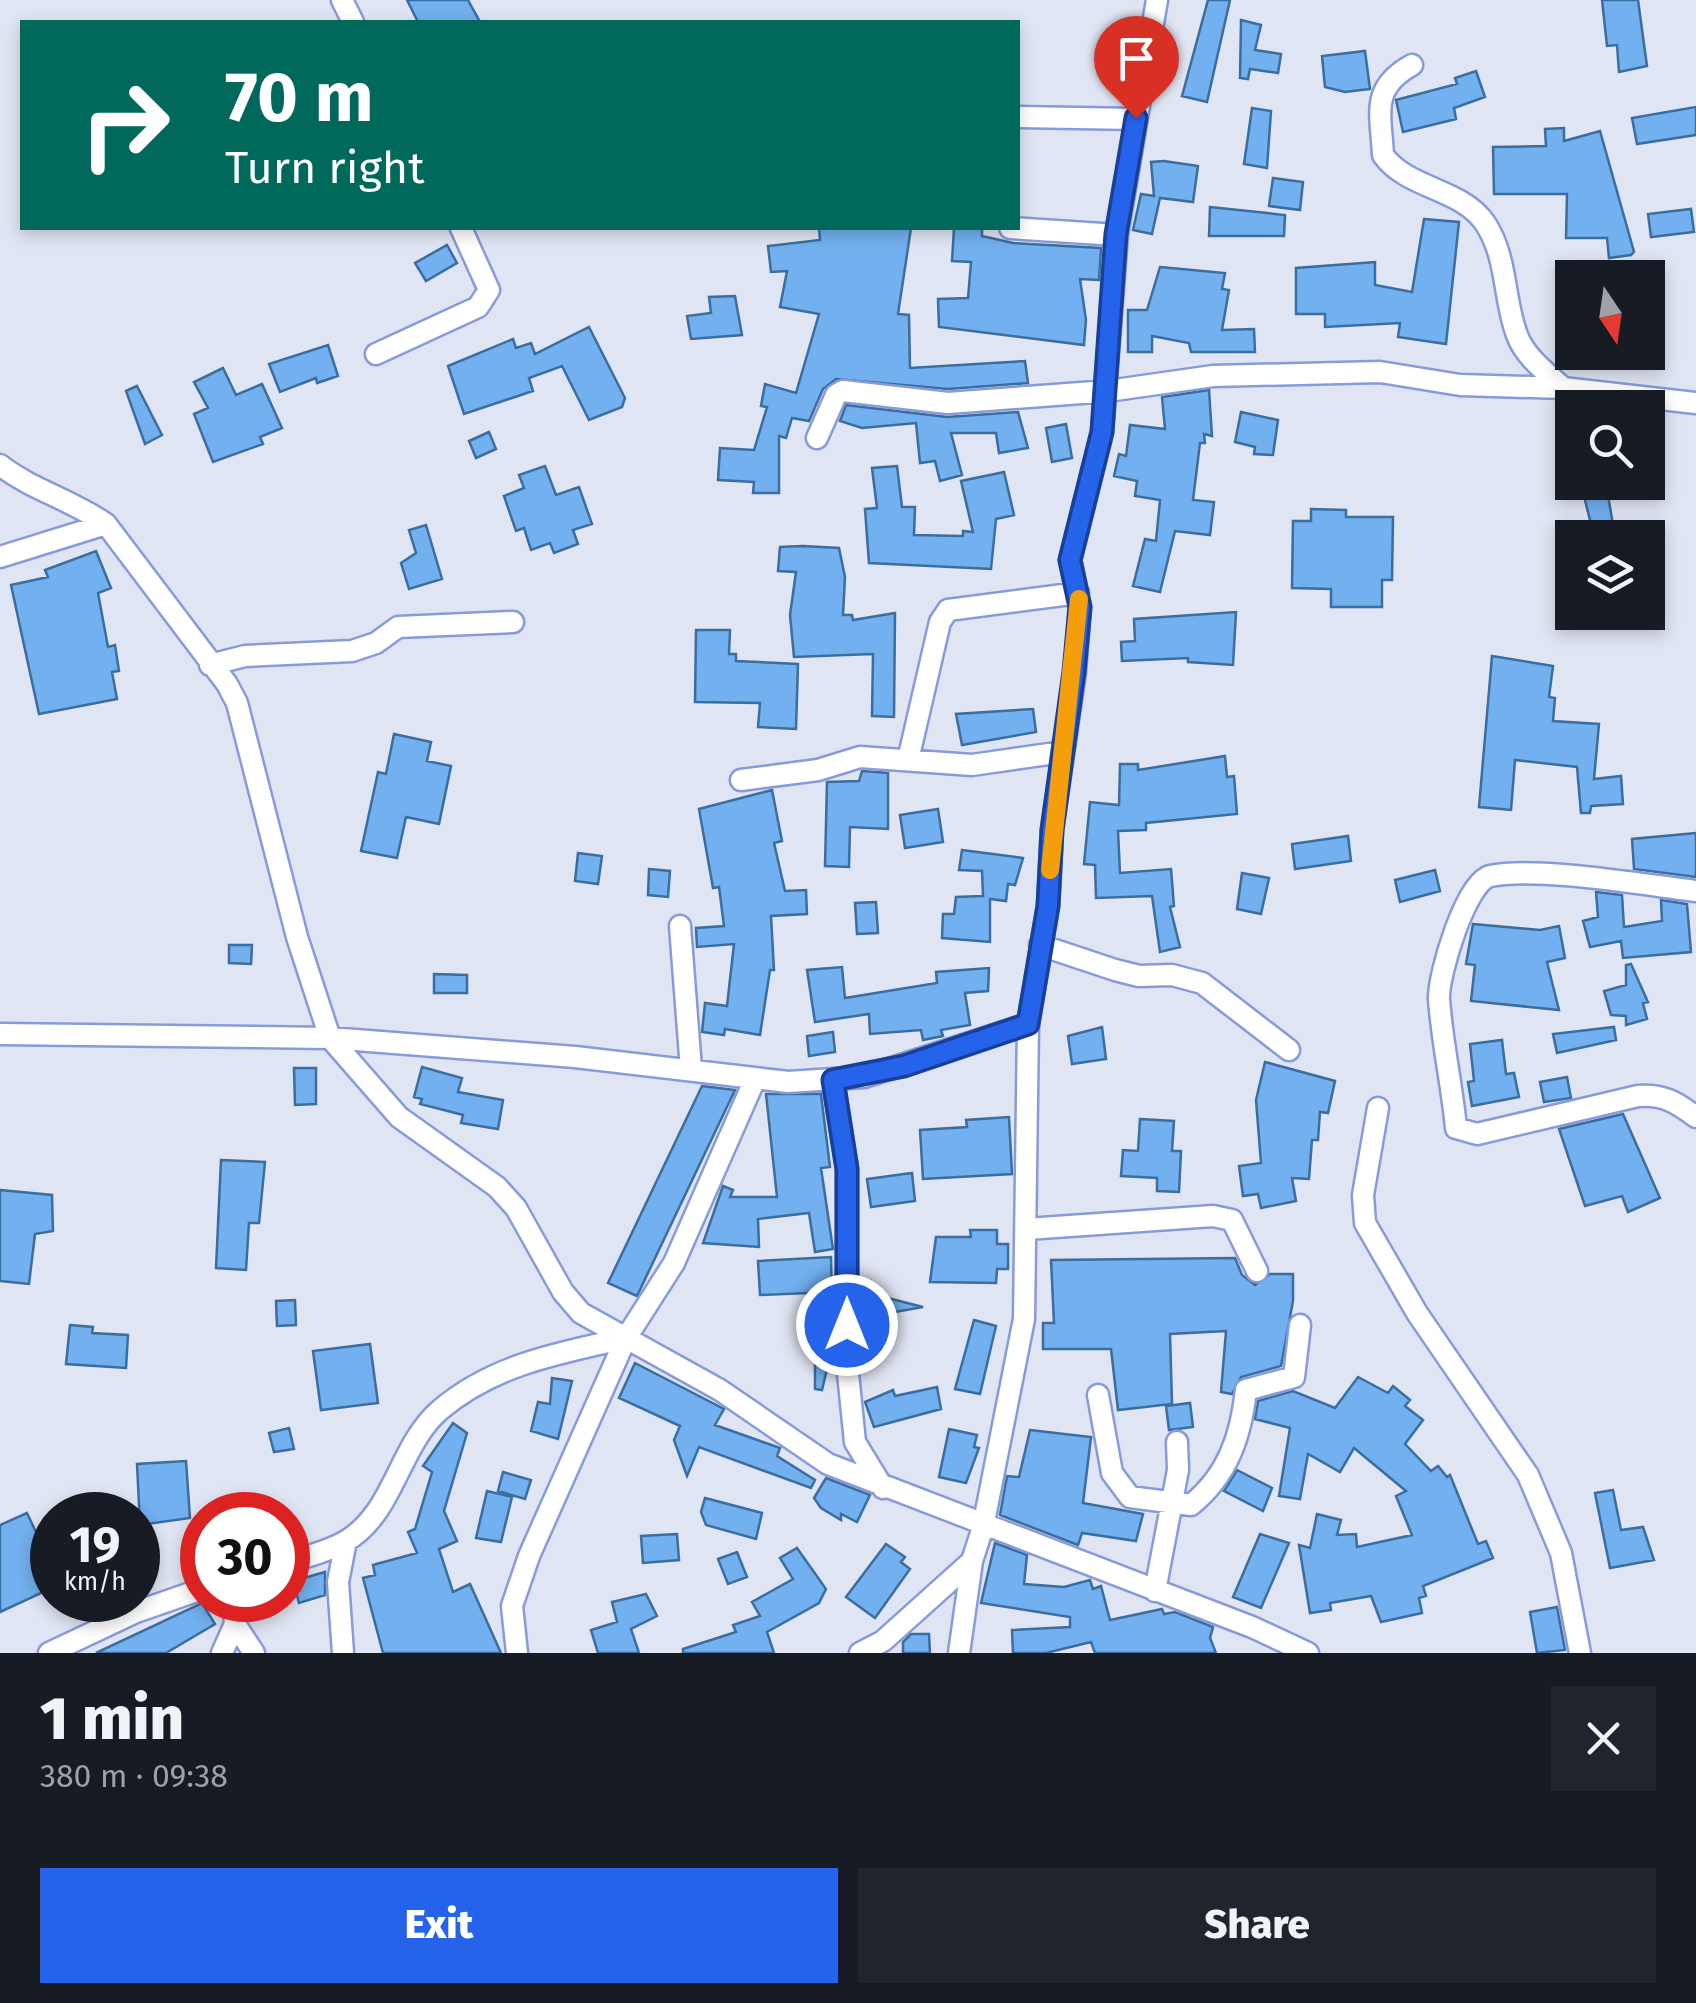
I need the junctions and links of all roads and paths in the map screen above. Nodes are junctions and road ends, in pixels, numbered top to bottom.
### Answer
1 (1157, 0) edge
2 (1412, 65) dead end
3 (1020, 117) edge
4 (1136, 118) junction
5 (1020, 229) edge
6 (461, 230) edge
7 (1116, 234) junction
8 (376, 354) dead end
9 (1562, 388) junction
10 (1108, 391) junction
11 (1696, 403) edge
12 (817, 438) dead end
13 (0, 465) edge
14 (106, 524) junction
15 (0, 557) edge
16 (1078, 593) junction
17 (513, 622) dead end
18 (210, 665) junction
19 (1063, 752) junction
20 (908, 760) junction
21 (741, 780) dead end
22 (1696, 891) edge
23 (680, 926) dead end
24 (1040, 945) junction
25 (1028, 1024) junction
26 (0, 1034) edge
27 (330, 1038) junction
28 (1290, 1050) dead end
29 (691, 1069) junction
30 (754, 1079) junction
31 (833, 1080) junction
32 (1378, 1108) dead end
33 (1696, 1117) edge
34 (1027, 1229) junction
35 (1257, 1270) dead end
36 (1300, 1325) dead end
37 (626, 1338) junction
38 (1098, 1395) dead end
39 (1177, 1442) dead end
40 (883, 1488) junction
41 (1172, 1504) junction
42 (983, 1527) junction
43 (346, 1541) junction
44 (310, 1554) edge
45 (972, 1561) junction
46 (1155, 1591) junction
47 (180, 1597) edge
48 (234, 1624) joint
49 (49, 1653) edge
50 (222, 1653) edge
51 (254, 1653) edge
52 (343, 1653) edge
53 (517, 1653) edge
54 (860, 1653) edge
55 (959, 1653) edge
56 (1308, 1653) edge
57 (1580, 1653) edge

1 - 4 street
2 - 9 street
3 - 4 street
4 - 7 street
5 - 7 street
6 - 8 street
7 - 10 street
9 - 10 street
9 - 11 street
10 - 12 street
10 - 16 street
13 - 14 street
14 - 15 street
14 - 18 street
16 - 19 street
16 - 20 street
17 - 18 street
18 - 27 street
19 - 20 street
19 - 24 street
20 - 21 street
22 - 33 street
23 - 29 street
24 - 25 street
24 - 28 street
25 - 31 street
25 - 34 street
26 - 27 street
27 - 29 street
27 - 37 street
29 - 30 street
30 - 31 street
30 - 37 street
31 - 40 street
32 - 57 street
34 - 35 street
34 - 42 street
36 - 41 street
37 - 40 street
37 - 43 street
37 - 53 street
38 - 41 street
39 - 41 street
40 - 42 street
41 - 46 street
42 - 45 street
42 - 46 street
43 - 44 street
43 - 52 street
45 - 54 street
45 - 55 street
46 - 56 street
47 - 49 street
48 - 50 street
48 - 51 street

